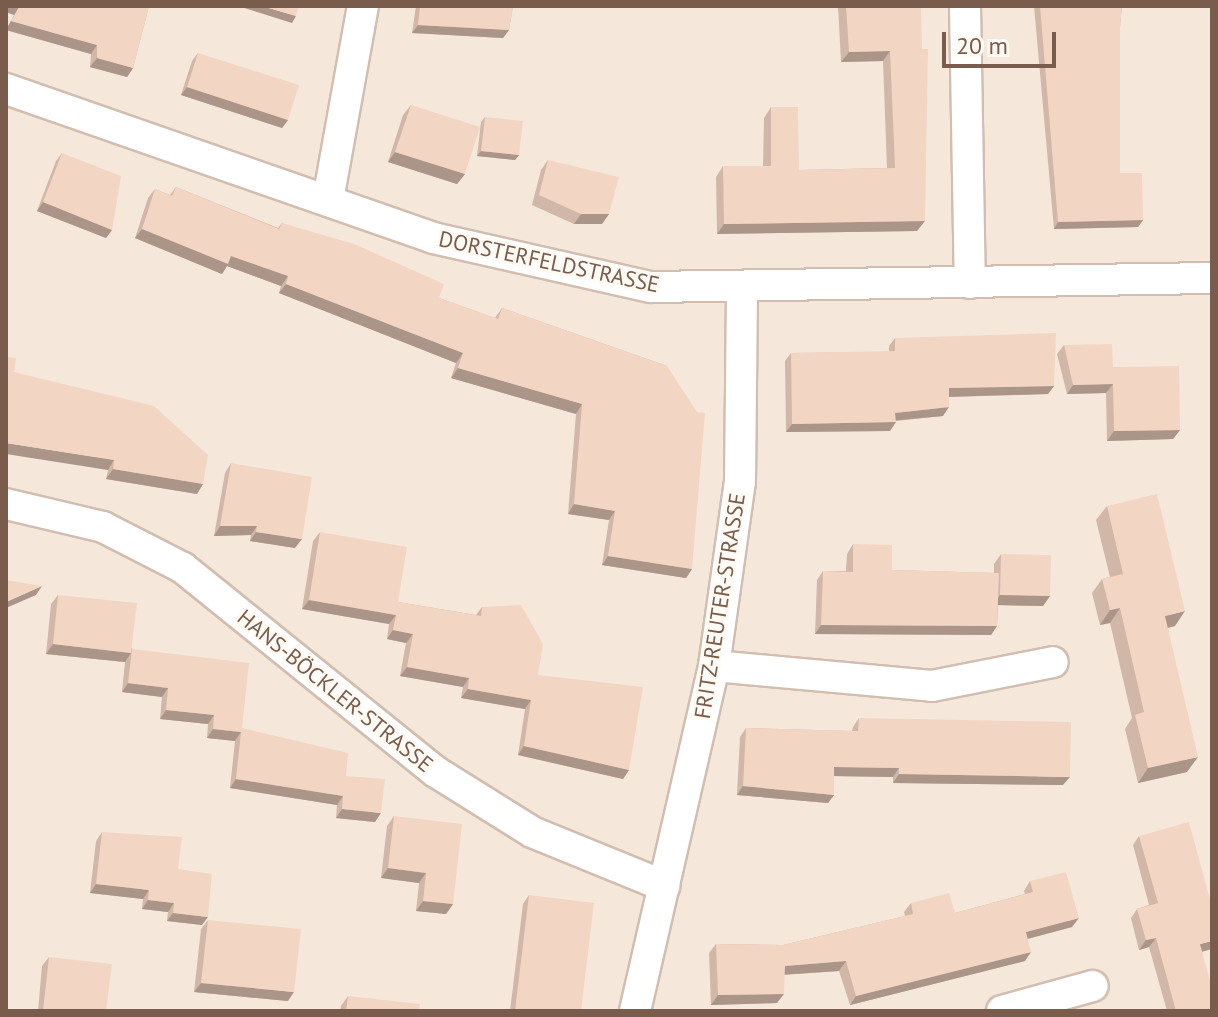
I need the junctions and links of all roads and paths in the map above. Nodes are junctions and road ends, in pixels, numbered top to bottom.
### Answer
1 (363, 6) edge
2 (965, 6) edge
3 (6, 89) edge
4 (328, 200) junction
5 (1212, 278) edge
6 (970, 283) junction
7 (742, 289) junction
8 (6, 504) edge
9 (1053, 662) dead end
10 (714, 666) junction
11 (664, 886) junction
12 (1093, 986) dead end
13 (635, 1011) edge
14 (1002, 1011) edge

1 - 4 street
2 - 6 street
3 - 4 street, DORSTERFELDSTRASSE
4 - 7 street, DORSTERFELDSTRASSE
5 - 6 street, DORSTERFELDSTRASSE
6 - 7 street, DORSTERFELDSTRASSE
7 - 10 street, FRITZ-REUTER-STRASSE
8 - 11 street, HANS-BÖCKLER-STRASSE
9 - 10 street
10 - 11 street, FRITZ-REUTER-STRASSE
11 - 13 street, FRITZ-REUTER-STRASSE
12 - 14 street

